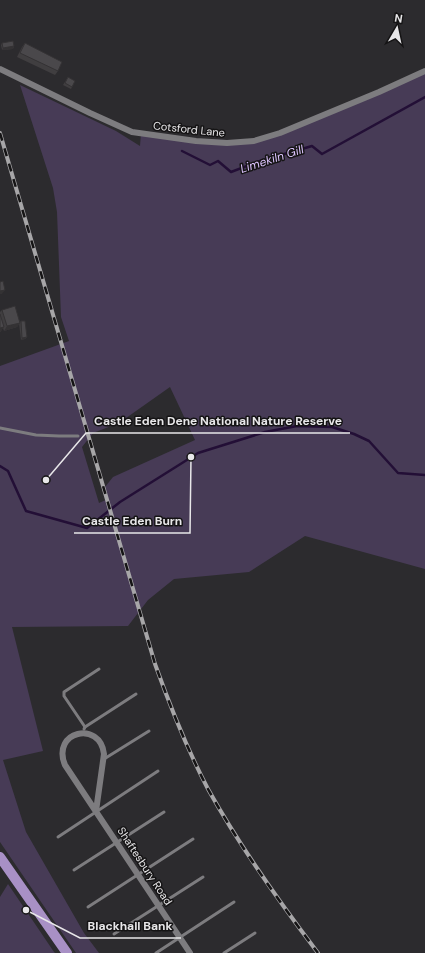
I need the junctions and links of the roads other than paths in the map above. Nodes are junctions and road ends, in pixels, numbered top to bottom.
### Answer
1 (0, 69) edge
2 (425, 70) edge
3 (0, 428) edge
4 (78, 436) dead end
5 (99, 669) dead end
6 (136, 694) dead end
7 (84, 730) junction
8 (150, 731) dead end
9 (104, 759) junction
10 (158, 771) dead end
11 (96, 811) junction
12 (164, 812) dead end
13 (58, 837) dead end
14 (193, 839) dead end
15 (117, 843) junction
16 (0, 857) edge
17 (74, 870) dead end
18 (138, 874) junction
19 (203, 877) dead end
20 (234, 902) dead end
21 (159, 906) junction
22 (88, 907) dead end
23 (255, 933) dead end
24 (114, 934) dead end
25 (180, 937) junction
26 (67, 953) edge
27 (156, 953) edge
28 (190, 953) edge
29 (224, 953) edge

1 - 2 street, Cotsford Lane
3 - 4 lane
5 - 7 lane
6 - 7 lane
7 - 9 street
7 - 11 street, Shaftesbury Road
8 - 9 lane
9 - 11 street
10 - 11 lane
11 - 13 lane
11 - 15 street, Shaftesbury Road
12 - 15 lane
14 - 18 lane
15 - 17 lane
15 - 18 street, Shaftesbury Road
16 - 26 main road
18 - 21 street, Shaftesbury Road
18 - 22 lane
19 - 21 lane
20 - 25 lane
21 - 24 lane
21 - 25 street, Shaftesbury Road
23 - 29 lane
25 - 27 lane
25 - 28 street, Shaftesbury Road

